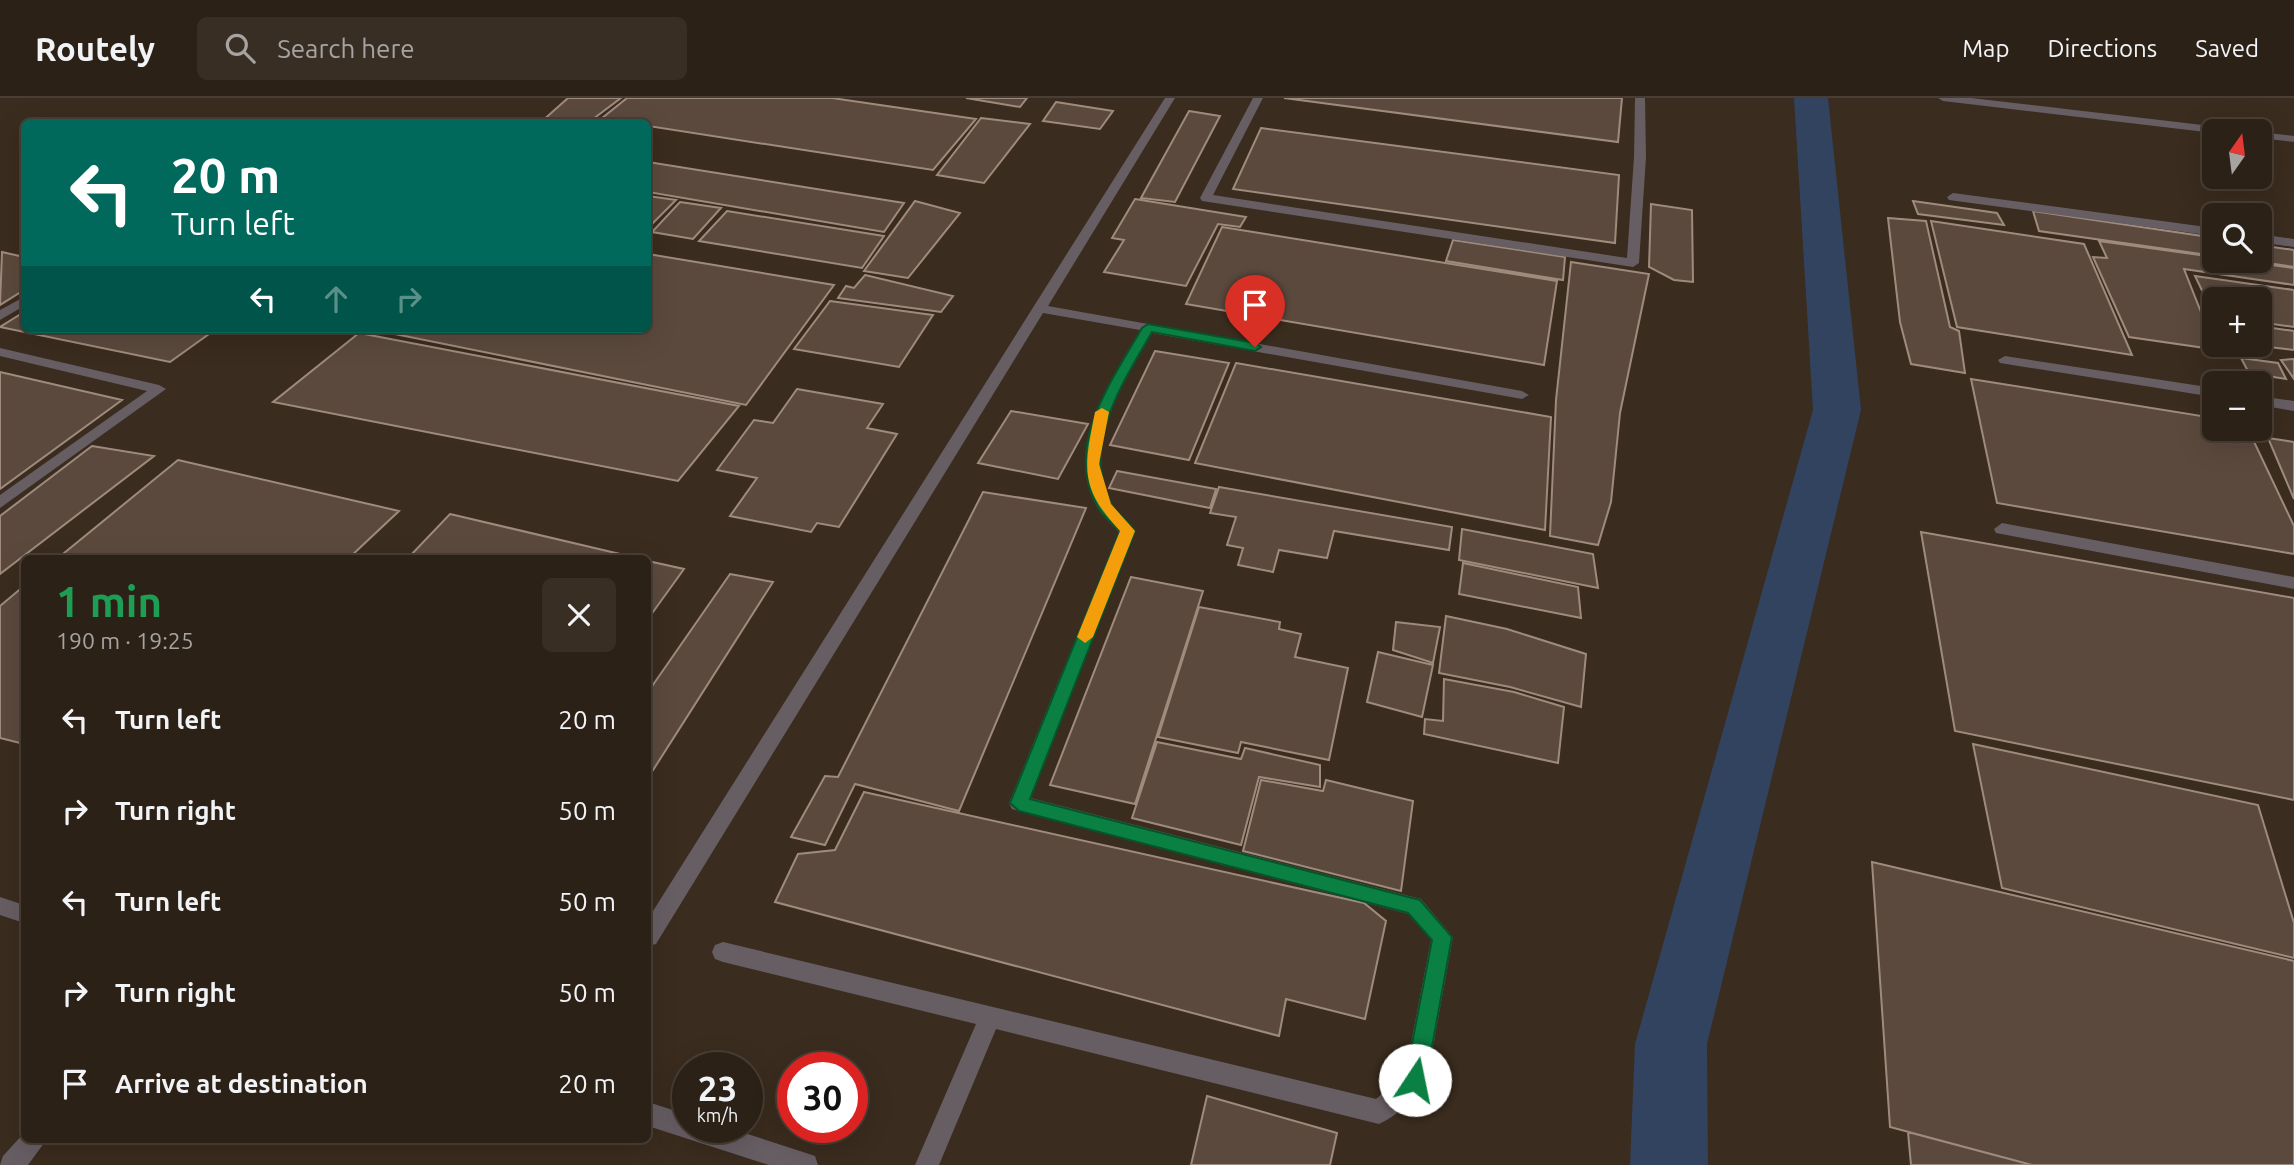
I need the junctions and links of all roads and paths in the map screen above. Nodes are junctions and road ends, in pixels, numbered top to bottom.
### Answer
1 (1170, 98) edge
2 (1258, 98) edge
3 (1640, 98) edge
4 (1943, 98) edge
5 (2202, 128) edge
6 (2272, 136) edge
7 (2294, 139) edge
8 (1953, 197) dead end
9 (2202, 230) edge
10 (2272, 240) edge
11 (2294, 243) edge
12 (21, 303) edge
13 (1039, 308) junction
14 (0, 316) edge
15 (1148, 328) junction
16 (0, 352) edge
17 (2005, 360) dead end
18 (2202, 391) edge
19 (1522, 395) dead end
20 (2272, 402) edge
21 (2294, 406) edge
22 (0, 503) edge
23 (2002, 529) dead end
24 (2294, 583) edge
25 (0, 906) edge
26 (21, 913) edge
27 (651, 932) edge
28 (723, 952) dead end
29 (990, 1017) junction
30 (651, 1115) edge
31 (672, 1122) edge
32 (31, 1143) edge
33 (738, 1143) edge
34 (12, 1165) edge
35 (806, 1165) edge
36 (927, 1165) edge

1 - 13 street
2 - 3 street
4 - 5 street
6 - 7 street
8 - 9 street
10 - 11 street
12 - 14 street
13 - 15 street
13 - 27 street
15 - 19 street
15 - 29 street
16 - 22 street
17 - 18 street
20 - 21 street
23 - 24 street
25 - 26 street
28 - 29 street
29 - 36 street
30 - 31 street
32 - 34 street
33 - 35 street

